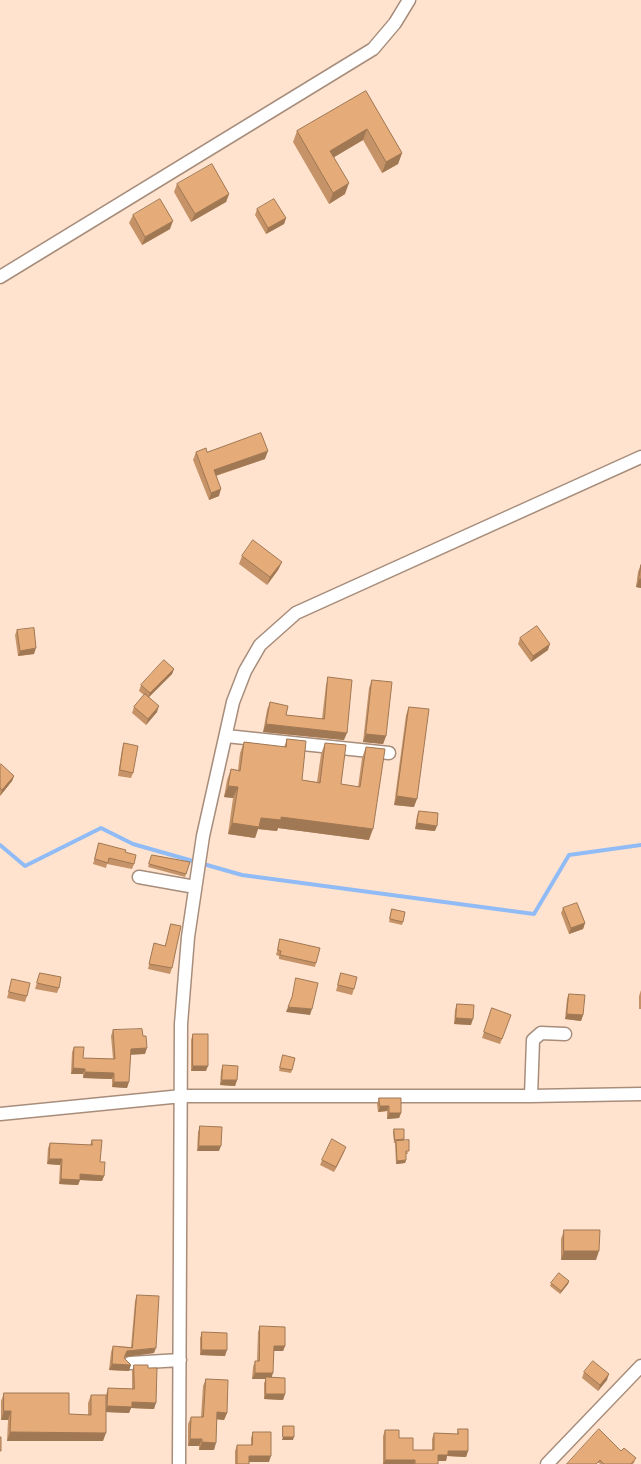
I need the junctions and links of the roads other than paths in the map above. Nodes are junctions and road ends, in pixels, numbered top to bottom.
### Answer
1 (409, 0) edge
2 (0, 277) edge
3 (641, 457) edge
4 (226, 736) junction
5 (389, 753) dead end
6 (139, 878) dead end
7 (195, 888) junction
8 (565, 1034) dead end
9 (641, 1094) edge
10 (182, 1096) junction
11 (531, 1096) junction
12 (0, 1114) edge
13 (180, 1360) junction
14 (130, 1363) edge
15 (641, 1366) edge
16 (179, 1464) edge
17 (547, 1464) edge

1 - 2 street
3 - 4 street
4 - 5 street
4 - 7 street
6 - 7 street
7 - 10 street
8 - 11 street
9 - 11 street
10 - 11 street
10 - 12 street
10 - 13 street
13 - 14 street
13 - 16 street
15 - 17 street

